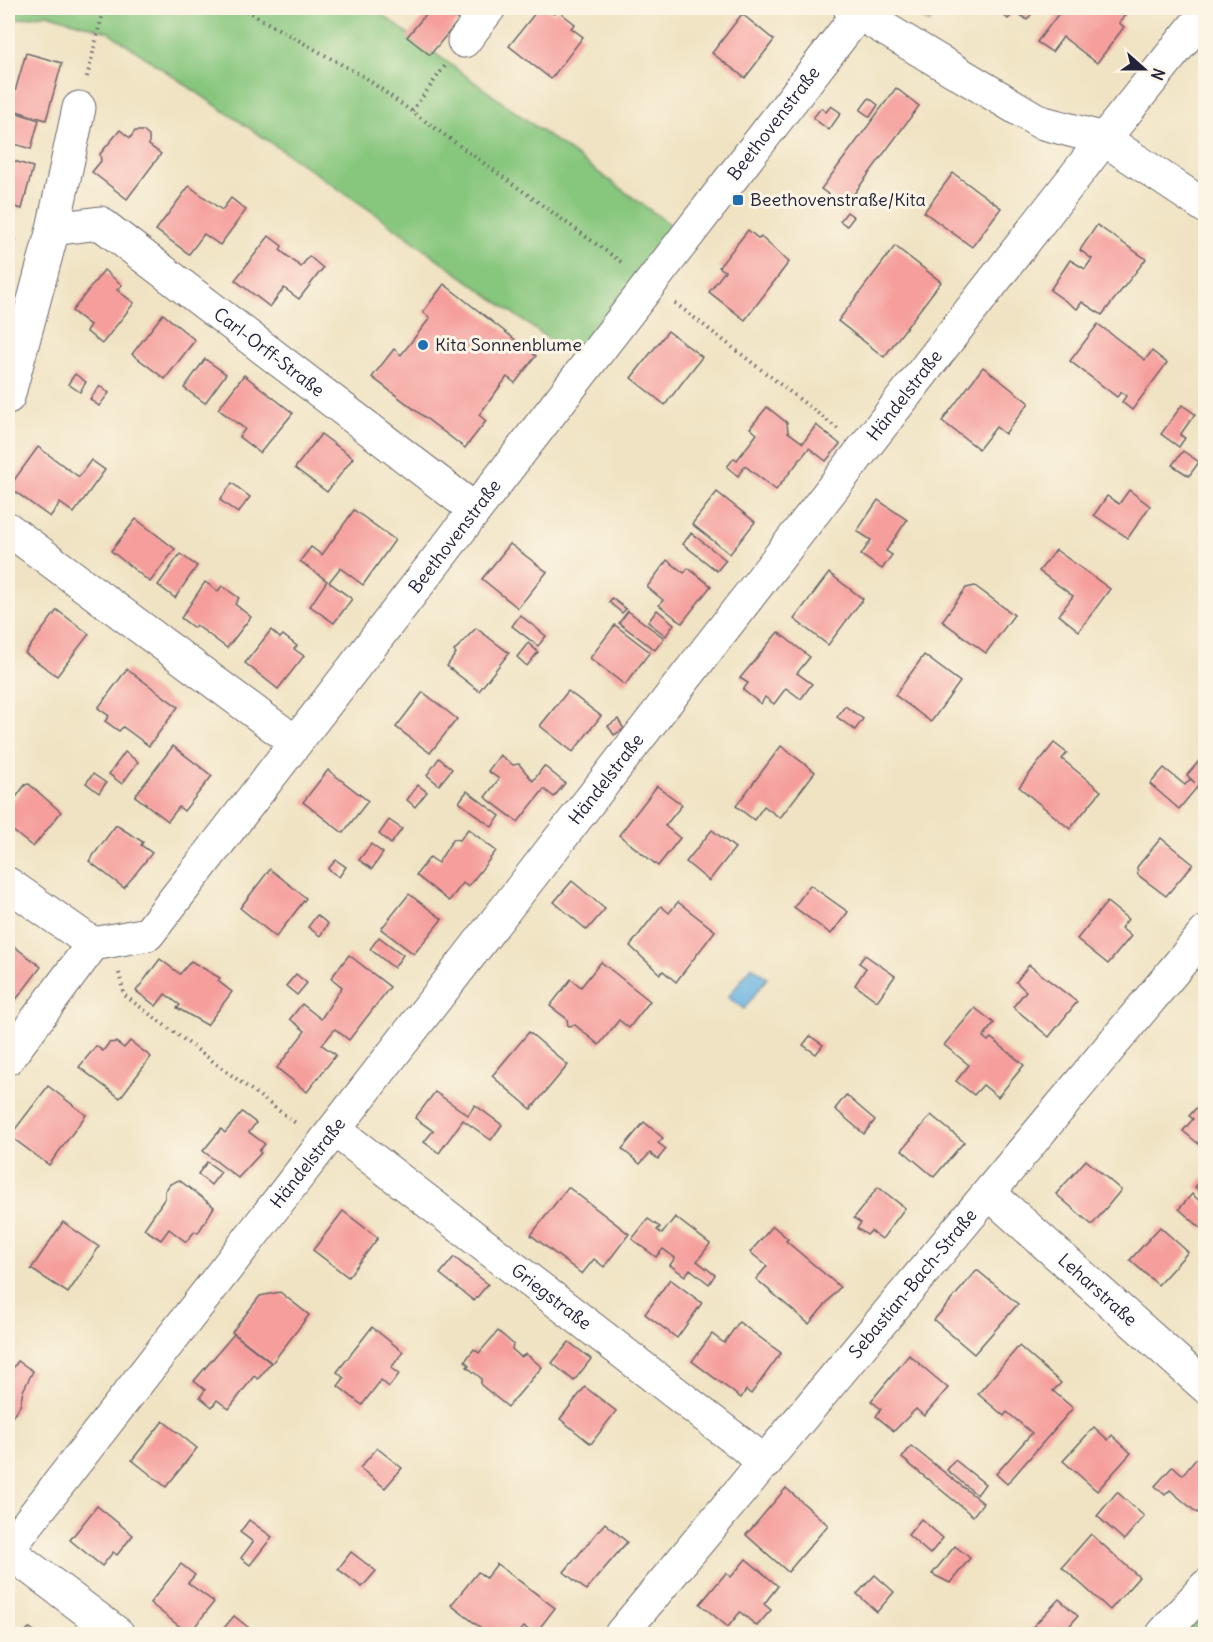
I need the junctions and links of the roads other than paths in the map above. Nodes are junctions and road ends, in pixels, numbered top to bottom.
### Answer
1 (489, 8) edge
2 (855, 10) edge
3 (1206, 12) edge
4 (464, 41) road end
5 (79, 108) road end
6 (1104, 139) junction
7 (1206, 207) edge
8 (53, 229) junction
9 (8, 397) edge
10 (475, 510) junction
11 (8, 529) edge
12 (295, 742) junction
13 (8, 884) edge
14 (1206, 932) edge
15 (93, 944) junction
16 (8, 1058) edge
17 (330, 1137) junction
18 (990, 1194) junction
19 (1206, 1387) edge
20 (766, 1463) junction
21 (8, 1550) edge
22 (1206, 1586) edge
23 (118, 1635) edge
24 (621, 1635) edge
25 (1163, 1635) edge

1 - 4 street
2 - 6 street, Beethovenstraße
2 - 10 street, Beethovenstraße
3 - 6 street, Händelstraße
5 - 8 street
6 - 7 street, Beethovenstraße
6 - 17 street, Händelstraße
8 - 9 street
8 - 10 street, Carl-Orff-Straße
10 - 12 street, Beethovenstraße
11 - 12 street
12 - 15 street, Beethovenstraße
13 - 15 street
14 - 18 street, Sebastian-Bach-Straße
15 - 16 street
17 - 20 street, Griegstraße
17 - 21 street, Händelstraße
18 - 19 street, Leharstraße
18 - 20 street, Sebastian-Bach-Straße
20 - 24 street, Sebastian-Bach-Straße
21 - 23 street
22 - 25 street

